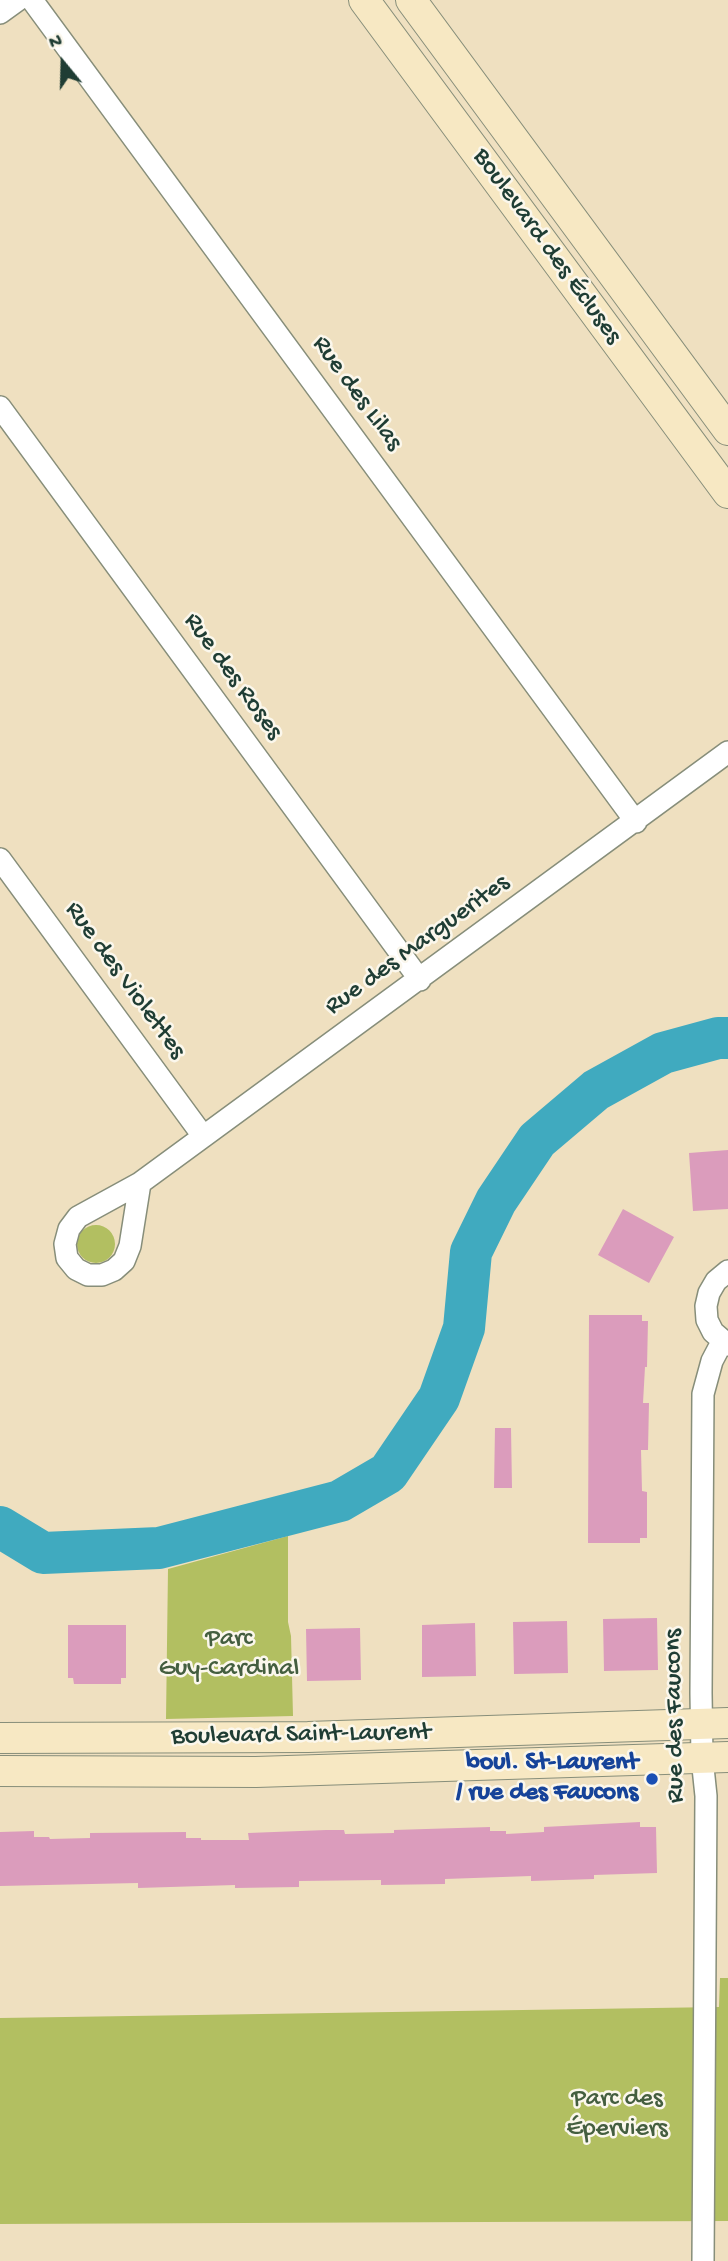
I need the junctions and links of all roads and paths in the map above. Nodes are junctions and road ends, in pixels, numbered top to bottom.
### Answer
1 (18, 0) edge
2 (32, 0) edge
3 (364, 0) edge
4 (411, 0) edge
5 (0, 13) edge
6 (600, 258) junction
7 (571, 279) junction
8 (0, 407) edge
9 (728, 430) edge
10 (7, 431) edge
11 (728, 493) edge
12 (728, 752) edge
13 (636, 822) junction
14 (0, 859) edge
15 (420, 980) junction
16 (203, 1136) junction
17 (140, 1183) junction
18 (728, 1271) edge
19 (725, 1344) edge
20 (715, 1723) edge
21 (0, 1738) edge
22 (715, 1757) edge
23 (0, 1770) edge
24 (703, 2261) edge

1 - 5 street
2 - 13 street, Rue des Lilas
3 - 7 street, Boulevard des Écluses
4 - 6 street, Boulevard des Écluses
6 - 7 street
6 - 9 street, Boulevard des Écluses
7 - 11 street, Boulevard des Écluses
8 - 10 street, Rue des Roses
10 - 15 street, Rue des Roses
12 - 13 street, Rue des Marguerites
13 - 15 street, Rue des Marguerites
14 - 16 street, Rue des Violettes
15 - 16 street, Rue des Marguerites
16 - 17 street, Rue des Marguerites
17 - 17 street, Rue des Marguerites
18 - 19 street, Rue des Faucons
19 - 20 street, Rue des Faucons
20 - 21 street, Boulevard Saint-Laurent
20 - 22 street, Rue des Faucons
22 - 23 street, Boulevard Saint-Laurent
22 - 24 street, Rue des Faucons

